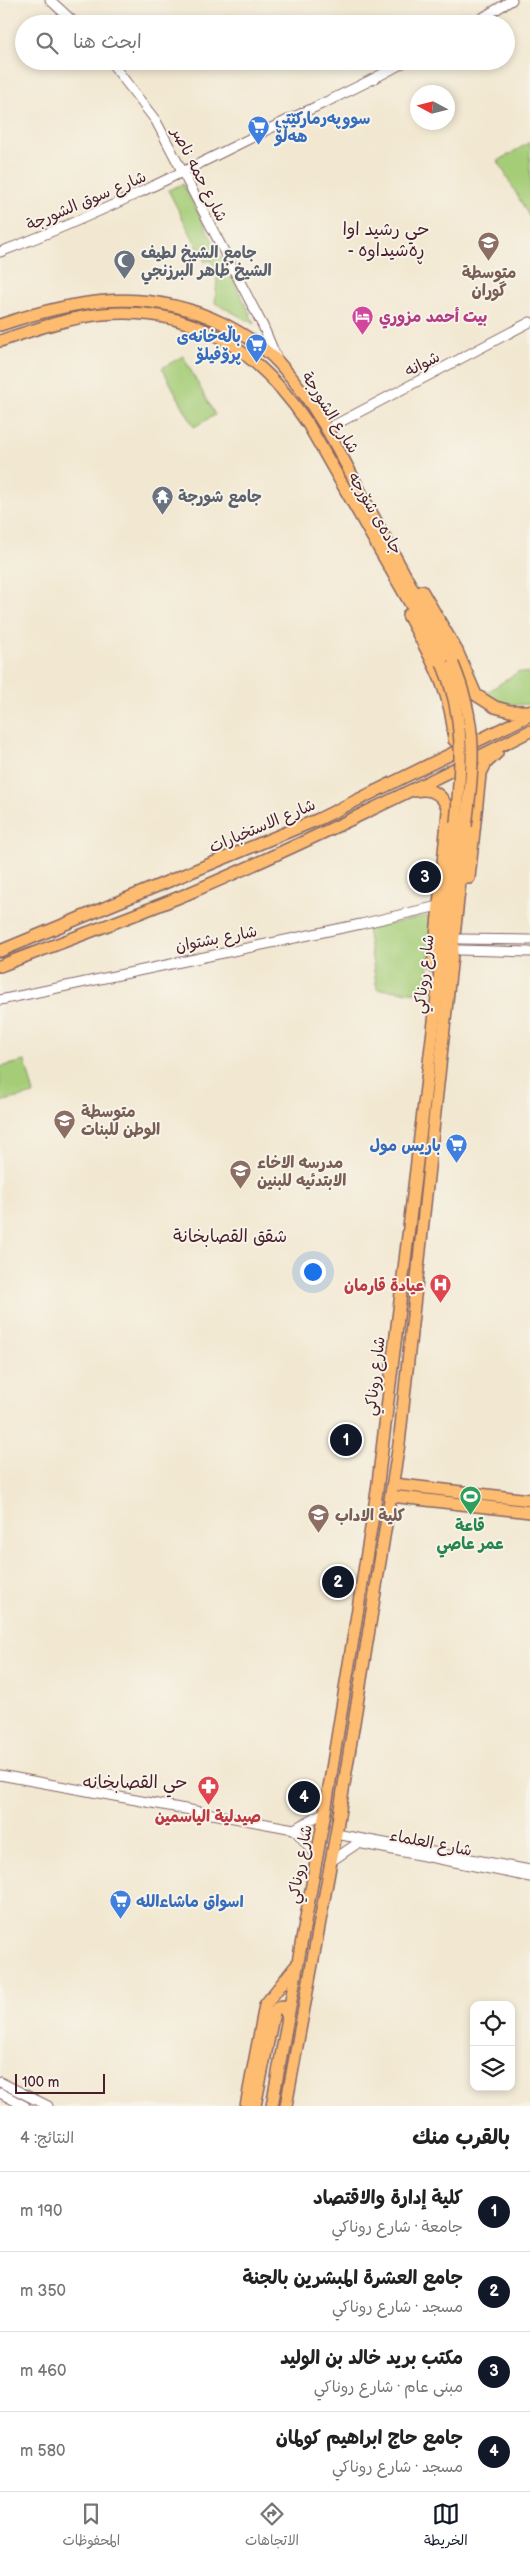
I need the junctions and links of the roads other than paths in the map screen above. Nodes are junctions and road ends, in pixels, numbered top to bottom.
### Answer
1 (50, 0) edge
2 (512, 0) edge
3 (66, 15) edge
4 (487, 15) edge
5 (117, 70) edge
6 (390, 70) edge
7 (183, 174) junction
8 (0, 252) edge
9 (530, 322) edge
10 (0, 325) edge
11 (263, 326) junction
12 (246, 336) junction
13 (0, 341) edge
14 (278, 361) junction
15 (327, 429) junction
16 (346, 465) junction
17 (334, 471) junction
18 (369, 535) junction
19 (384, 535) junction
20 (447, 664) junction
21 (476, 695) junction
22 (447, 698) junction
23 (530, 713) edge
24 (530, 731) edge
25 (519, 737) junction
26 (438, 759) junction
27 (404, 795) junction
28 (477, 798) junction
29 (448, 811) junction
30 (461, 825) junction
31 (198, 870) junction
32 (205, 886) junction
33 (438, 906) junction
34 (530, 940) edge
35 (460, 945) junction
36 (0, 951) edge
37 (530, 952) edge
38 (0, 966) edge
39 (0, 1000) edge
40 (448, 1008) junction
41 (432, 1033) junction
42 (420, 1135) junction
43 (433, 1136) junction
44 (393, 1484) junction
45 (391, 1496) junction
46 (530, 1500) edge
47 (530, 1512) edge
48 (354, 1625) junction
49 (370, 1627) junction
50 (0, 1775) edge
51 (324, 1812) junction
52 (294, 1829) junction
53 (336, 1834) junction
54 (317, 1856) junction
55 (330, 1862) junction
56 (530, 1870) edge
57 (530, 1877) edge
58 (298, 1963) junction
59 (288, 2017) junction
60 (0, 2082) edge
61 (0, 2093) edge
62 (25, 2106) edge
63 (48, 2106) edge
64 (246, 2106) edge
65 (255, 2106) edge
66 (272, 2106) edge
67 (286, 2106) edge

1 - 3 street
2 - 4 street
5 - 7 street, شارع حمه ناصر
6 - 7 street, شارع سوق الشورجة
7 - 8 street, شارع سوق الشورجة
7 - 11 street, شارع حمه ناصر
9 - 15 street, شوانە
10 - 12 main road, شارع الشورجة
11 - 12 street
11 - 14 street, شارع حمه ناصر
12 - 14 main road, شارع الشورجة
13 - 17 main road, جادەی شۆرجە
14 - 15 main road, شارع الشورجة
15 - 16 main road, شارع الشورجة
16 - 17 main road
16 - 19 main road, شارع الشورجة
17 - 18 main road, جادەی شۆرجە
18 - 20 main road, جادەی شۆرجە
18 - 22 main road
19 - 20 main road, شارع الشورجة
19 - 21 main road
20 - 30 main road, bridge
21 - 22 main road
21 - 23 main road
22 - 26 main road
23 - 26 main road, شارع الاستخبارات
24 - 25 main road, شارع الاستخبارات
25 - 27 main road, شارع الاستخبارات
25 - 28 main road
26 - 31 main road, شارع الاستخبارات
27 - 29 main road
27 - 32 main road, شارع الاستخبارات
28 - 29 main road
28 - 35 main road
29 - 33 main road
30 - 40 main road, شارع روناكي
30 - 41 main road, شارع روناكي
31 - 32 main road
31 - 36 main road, شارع الاستخبارات
32 - 38 main road, شارع الاستخبارات
33 - 39 street, شارع بشتوان
33 - 41 main road
34 - 35 street
35 - 37 street
35 - 40 main road
40 - 43 main road, شارع روناكي
41 - 42 main road, شارع روناكي
42 - 43 main road
42 - 48 main road, شارع روناكي
43 - 44 main road, شارع روناكي
44 - 45 main road, شارع روناكي
44 - 46 main road
45 - 47 main road
45 - 49 main road, شارع روناكي
48 - 49 main road
48 - 51 main road, شارع روناكي
49 - 53 main road, شارع روناكي
50 - 52 street
51 - 52 street
51 - 54 main road, شارع روناكي
52 - 54 street
53 - 55 main road, شارع روناكي
53 - 56 street, شارع العلماء
54 - 58 main road, شارع روناكي
55 - 57 street, شارع العلماء
55 - 67 main road, شارع روناكي
58 - 59 main road, شارع روناكي
58 - 64 main road
59 - 65 main road
59 - 66 main road, شارع روناكي
60 - 63 street
61 - 62 street

